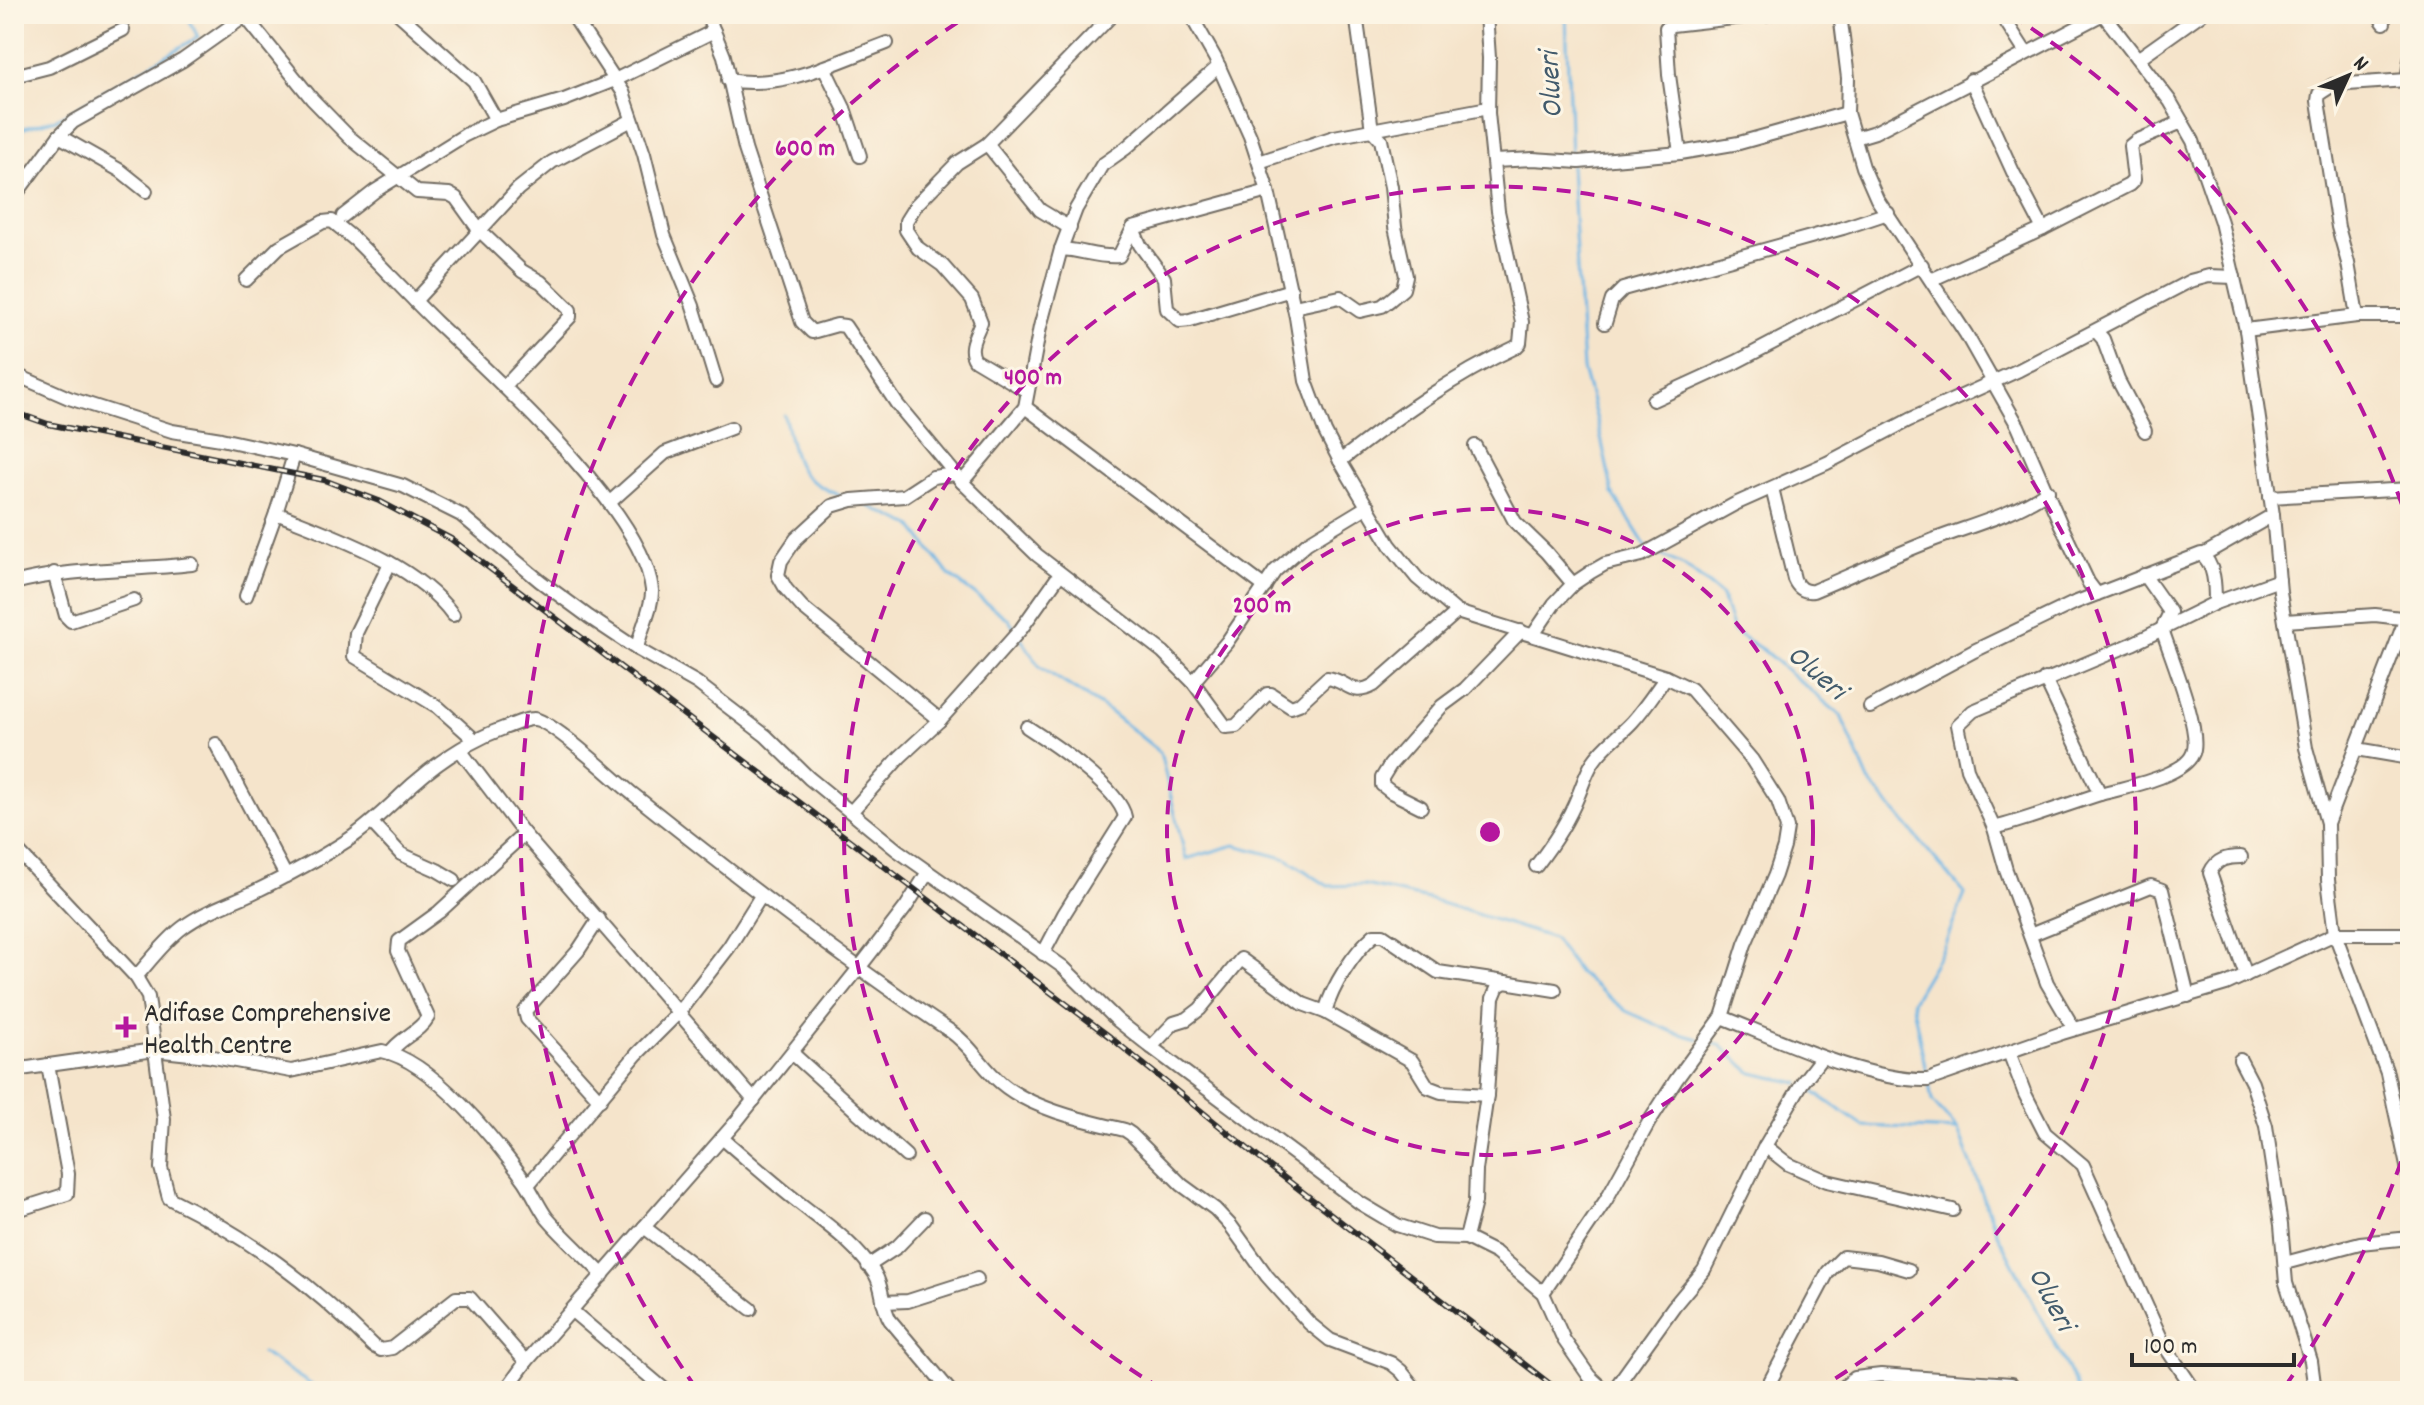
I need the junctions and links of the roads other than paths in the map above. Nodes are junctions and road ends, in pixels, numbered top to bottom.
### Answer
1 (399, 14) edge
2 (572, 14) edge
3 (707, 14) edge
4 (1113, 14) edge
5 (1190, 14) edge
6 (1356, 14) edge
7 (1486, 14) edge
8 (1769, 14) edge
9 (1840, 14) edge
10 (2001, 14) edge
11 (2103, 14) edge
12 (2201, 14) edge
13 (246, 15) edge
14 (1730, 16) edge
15 (123, 30) dead end
16 (714, 31) junction
17 (887, 43) dead end
18 (2026, 53) junction
19 (2139, 58) junction
20 (2410, 60) edge
21 (1219, 66) junction
22 (824, 67) junction
23 (14, 76) edge
24 (615, 80) junction
25 (728, 80) junction
26 (1971, 80) junction
27 (2407, 80) junction
28 (2410, 95) edge
29 (1488, 108) junction
30 (1847, 113) junction
31 (496, 120) junction
32 (632, 120) junction
33 (2182, 122) junction
34 (1372, 130) junction
35 (59, 136) junction
36 (1855, 138) junction
37 (987, 144) junction
38 (1680, 153) junction
39 (860, 156) dead end
40 (1494, 161) junction
41 (1259, 162) junction
42 (397, 177) junction
43 (146, 191) dead end
44 (1268, 191) junction
45 (14, 197) edge
46 (1888, 213) junction
47 (343, 216) dead end
48 (1070, 228) junction
49 (1133, 228) junction
50 (2043, 229) junction
51 (479, 230) junction
52 (1061, 249) junction
53 (1922, 265) junction
54 (2234, 277) junction
55 (246, 280) dead end
56 (1931, 280) junction
57 (1291, 290) junction
58 (415, 301) junction
59 (1294, 307) junction
60 (2357, 316) junction
61 (2410, 316) edge
62 (1605, 323) dead end
63 (2246, 330) junction
64 (2096, 331) junction
65 (14, 374) edge
66 (716, 381) dead end
67 (1993, 382) junction
68 (504, 387) junction
69 (1027, 391) junction
70 (1653, 400) dead end
71 (1025, 407) junction
72 (731, 428) dead end
73 (2145, 431) dead end
74 (1475, 446) dead end
75 (294, 455) junction
76 (1340, 461) junction
77 (958, 478) junction
78 (1772, 488) junction
79 (2410, 489) edge
80 (2048, 491) junction
81 (2270, 497) junction
82 (609, 503) junction
83 (1368, 506) junction
84 (276, 513) junction
85 (2273, 515) junction
86 (2203, 555) junction
87 (390, 563) junction
88 (192, 564) dead end
89 (54, 573) junction
90 (1060, 574) junction
91 (2144, 575) junction
92 (2279, 580) junction
93 (14, 583) edge
94 (1573, 584) junction
95 (1265, 587) junction
96 (2097, 594) junction
97 (246, 596) dead end
98 (134, 600) dead end
99 (2215, 603) junction
100 (1457, 612) junction
101 (453, 615) dead end
102 (2409, 615) edge
103 (2285, 621) junction
104 (2162, 629) junction
105 (1527, 633) junction
106 (637, 649) junction
107 (1666, 677) junction
108 (2045, 679) junction
109 (1193, 682) junction
110 (1870, 707) dead end
111 (940, 720) junction
112 (1027, 727) dead end
113 (475, 740) junction
114 (216, 744) dead end
115 (2357, 749) junction
116 (460, 750) junction
117 (2410, 758) edge
118 (2100, 794) junction
119 (1421, 807) dead end
120 (851, 812) junction
121 (2327, 823) junction
122 (373, 824) junction
123 (1994, 828) junction
124 (524, 834) junction
125 (14, 847) edge
126 (2241, 857) dead end
127 (1536, 866) dead end
128 (928, 872) junction
129 (286, 876) junction
130 (454, 880) dead end
131 (761, 896) junction
132 (599, 919) junction
133 (2335, 934) junction
134 (2410, 934) edge
135 (2030, 935) junction
136 (1043, 954) junction
137 (859, 968) junction
138 (2246, 975) junction
139 (136, 977) junction
140 (1505, 982) junction
141 (1555, 990) dead end
142 (2188, 996) junction
143 (1325, 1012) junction
144 (678, 1013) junction
145 (1722, 1017) junction
146 (2074, 1029) junction
147 (1151, 1047) junction
148 (154, 1050) junction
149 (2009, 1052) junction
150 (390, 1053) junction
151 (792, 1053) junction
152 (1822, 1057) junction
153 (2240, 1060) dead end
154 (48, 1065) junction
155 (14, 1070) edge
156 (1487, 1095) junction
157 (600, 1100) junction
158 (754, 1100) junction
159 (722, 1138) junction
160 (1765, 1146) junction
161 (906, 1156) dead end
162 (2410, 1180) edge
163 (528, 1185) junction
164 (1953, 1210) dead end
165 (14, 1211) edge
166 (925, 1218) dead end
167 (644, 1227) junction
168 (1466, 1238) junction
169 (2410, 1238) edge
170 (2285, 1263) junction
171 (868, 1266) junction
172 (1909, 1270) dead end
173 (603, 1275) junction
174 (977, 1279) dead end
175 (1543, 1293) junction
176 (883, 1302) junction
177 (751, 1309) dead end
178 (572, 1311) junction
179 (526, 1362) junction
180 (2011, 1384) dead end
181 (664, 1389) dead end
182 (1844, 1389) edge
183 (505, 1391) edge
184 (950, 1391) edge
185 (1417, 1391) edge
186 (1605, 1391) edge
187 (1613, 1391) edge
188 (1765, 1391) edge
189 (2195, 1391) edge
190 (2315, 1391) edge

1 - 31 street
2 - 24 street
3 - 16 street
4 - 37 street
5 - 21 street
6 - 34 street
7 - 29 street
8 - 14 street
9 - 30 street
10 - 18 street
11 - 18 street
11 - 19 street
12 - 19 street
13 - 35 street
13 - 42 street
14 - 38 street
15 - 23 street
16 - 24 street
16 - 25 street
17 - 22 street
18 - 26 street
19 - 33 street
20 - 27 street
21 - 41 street
21 - 48 street
22 - 25 street
22 - 39 street
24 - 31 street
24 - 32 street
25 - 77 street
26 - 36 street
26 - 50 street
27 - 28 street
27 - 60 street
29 - 34 street
29 - 40 street
30 - 36 street
30 - 38 street
31 - 42 street
32 - 51 street
32 - 66 street
33 - 50 street
33 - 54 street
34 - 41 street
34 - 59 street
35 - 43 street
35 - 45 street
36 - 46 street
37 - 48 street
37 - 69 street
38 - 40 street
40 - 76 street
41 - 44 street
42 - 47 street
42 - 51 street
44 - 49 street
44 - 57 street
46 - 53 street
46 - 62 street
48 - 52 street
49 - 52 street
49 - 57 street
50 - 56 street
51 - 58 street
51 - 68 street
52 - 69 street
53 - 56 street
53 - 70 street
54 - 63 street
54 - 64 street
55 - 58 street
56 - 67 street
57 - 59 street
58 - 68 street
59 - 76 street
60 - 61 street
60 - 63 street
63 - 81 street
64 - 67 street
64 - 73 street
65 - 75 street
67 - 78 street
67 - 80 street
68 - 82 street
69 - 71 street
71 - 77 street
71 - 95 street
72 - 82 street
74 - 94 street
75 - 84 street
75 - 106 street
76 - 83 street
77 - 90 street
77 - 111 street
78 - 80 street
78 - 94 street
79 - 81 street
80 - 96 street
81 - 85 street
82 - 106 street
83 - 95 street
83 - 100 street
84 - 87 street
84 - 97 street
85 - 86 street
85 - 92 street
86 - 91 street
86 - 99 street
87 - 101 street
87 - 113 street
88 - 89 street
89 - 93 street
89 - 98 street
90 - 109 street
90 - 111 street
91 - 96 street
91 - 104 street
92 - 99 street
92 - 103 street
94 - 105 street
95 - 109 street
96 - 110 street
99 - 104 street
100 - 105 street
100 - 109 street
102 - 103 street
102 - 115 street
103 - 121 street
104 - 108 street
104 - 118 street
105 - 107 street
105 - 119 street
106 - 120 street
107 - 127 street
107 - 145 street
108 - 118 street
108 - 123 street
111 - 120 street
112 - 136 street
113 - 116 street
113 - 131 street
114 - 129 street
115 - 117 street
115 - 121 street
116 - 122 street
116 - 124 street
118 - 123 street
120 - 128 street
121 - 133 street
122 - 129 street
122 - 130 street
123 - 135 street
124 - 132 street
124 - 150 street
125 - 139 street
126 - 138 street
128 - 136 street
128 - 137 street
129 - 139 street
131 - 137 street
131 - 144 street
132 - 144 street
132 - 157 street
133 - 134 street
133 - 138 street
133 - 162 street
135 - 142 street
135 - 146 street
136 - 147 street
137 - 151 street
137 - 185 street
138 - 142 street
139 - 148 street
140 - 141 street
140 - 143 street
140 - 156 street
142 - 146 street
143 - 147 street
143 - 156 street
144 - 157 street
144 - 158 street
145 - 152 street
145 - 175 street
146 - 149 street
147 - 168 street
148 - 150 street
148 - 154 street
148 - 179 street
149 - 152 street
149 - 189 street
150 - 163 street
151 - 158 street
151 - 161 street
152 - 160 street
153 - 170 street
154 - 155 street
154 - 165 street
156 - 168 street
157 - 163 street
158 - 159 street
159 - 167 street
159 - 171 street
160 - 164 street
160 - 187 street
163 - 173 street
166 - 171 street
167 - 173 street
167 - 177 street
168 - 175 street
169 - 170 street
170 - 190 street
171 - 176 street
172 - 188 street
173 - 178 street
174 - 176 street
175 - 186 street
176 - 184 street
178 - 179 street
178 - 181 street
179 - 183 street
180 - 182 street

